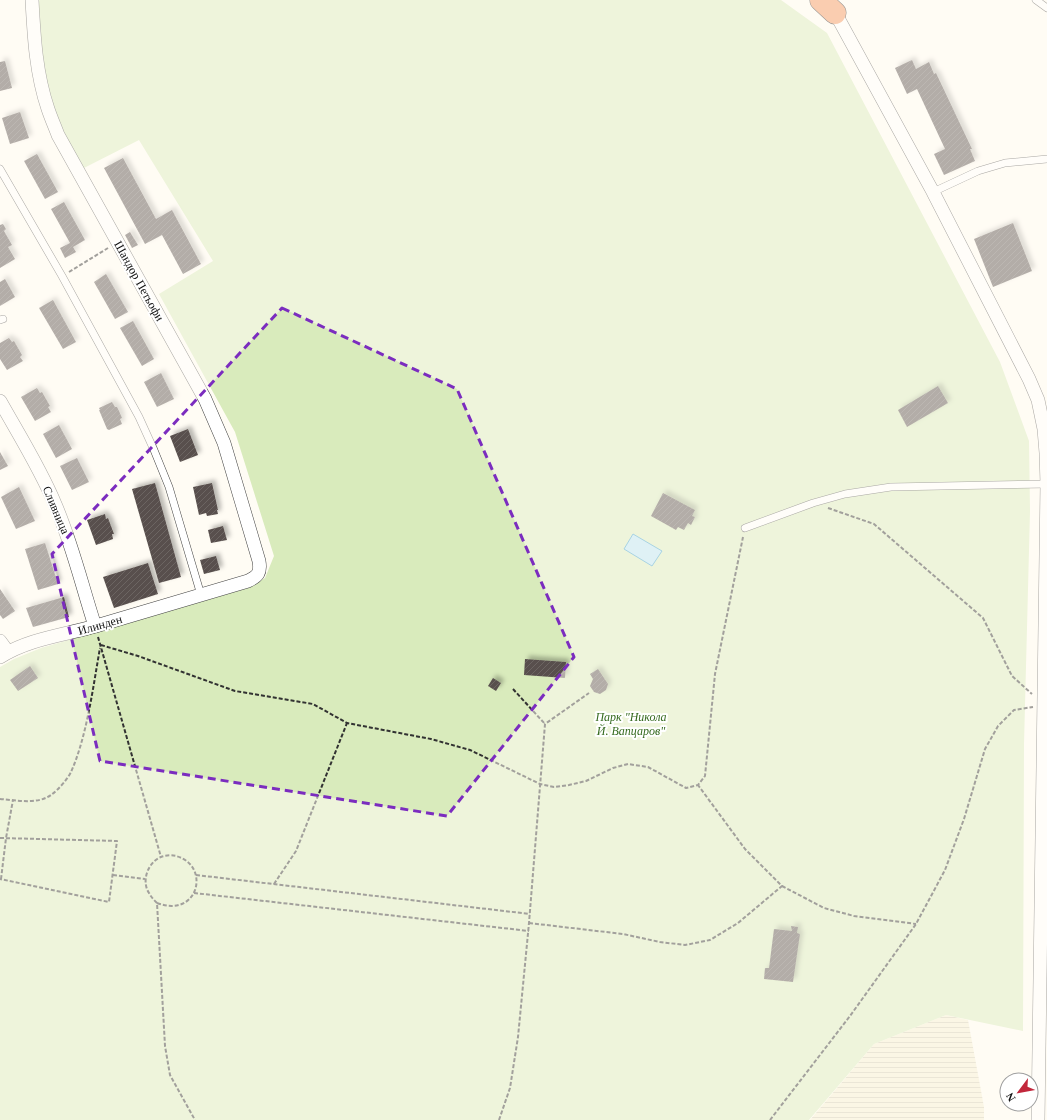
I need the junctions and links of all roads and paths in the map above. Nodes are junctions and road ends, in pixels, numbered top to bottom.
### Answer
1 (32, 0) edge
2 (1036, 0) edge
3 (828, 4) edge
4 (1047, 8) edge
5 (1047, 159) edge
6 (0, 169) edge
7 (933, 192) junction
8 (118, 242) junction
9 (62, 276) junction
10 (0, 401) edge
11 (1046, 453) edge
12 (1046, 484) edge
13 (813, 503) junction
14 (745, 528) joint
15 (259, 561) joint
16 (201, 595) junction
17 (95, 626) junction
18 (0, 641) edge
19 (101, 646) junction
20 (4, 655) edge
21 (513, 689) dead end
22 (589, 693) dead end
23 (1044, 705) junction
24 (347, 723) junction
25 (545, 724) junction
26 (540, 784) junction
27 (698, 785) junction
28 (0, 798) edge
29 (14, 800) junction
30 (0, 838) edge
31 (6, 838) junction
32 (161, 857) junction
33 (113, 875) junction
34 (196, 875) junction
35 (145, 878) junction
36 (0, 879) edge
37 (274, 884) junction
38 (782, 886) junction
39 (194, 893) junction
40 (157, 903) junction
41 (530, 914) junction
42 (529, 923) junction
43 (916, 924) junction
44 (529, 931) junction
45 (195, 1120) edge
46 (499, 1120) edge
47 (770, 1120) edge
48 (1038, 1120) edge

1 - 8 street, Шандор Петьофи
2 - 4 lane
3 - 7 street
5 - 7 lane
6 - 9 lane
7 - 11 street
8 - 9 path
8 - 15 street, Шандор Петьофи
9 - 16 lane
10 - 17 street, Сливница
11 - 12 street
12 - 13 lane
12 - 23 street
13 - 14 lane
13 - 23 path
14 - 27 path
15 - 16 street, Илинден
16 - 17 street, Илинден
17 - 20 street, Илинден
18 - 20 street
19 - 24 path
19 - 29 path
19 - 32 path
21 - 25 path
22 - 25 path
23 - 43 path
23 - 48 street
24 - 26 path
24 - 37 path
25 - 26 path
26 - 27 path
26 - 41 path
27 - 38 path
28 - 29 path
29 - 31 path
30 - 31 path
31 - 33 path
31 - 36 path
32 - 34 path
32 - 35 path
33 - 35 path
33 - 36 path
34 - 37 path
34 - 39 path
35 - 40 path
37 - 41 path
38 - 42 path
38 - 43 path
39 - 40 path
39 - 44 path
40 - 45 path
41 - 42 path
42 - 44 path
43 - 47 path
44 - 46 path

